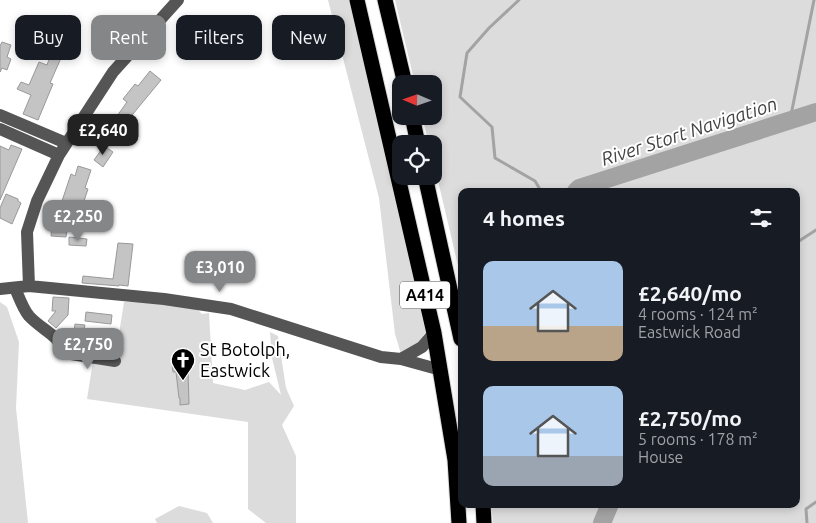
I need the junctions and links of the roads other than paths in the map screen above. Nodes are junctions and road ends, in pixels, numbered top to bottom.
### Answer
1 (178, 0) edge
2 (357, 0) edge
3 (385, 0) edge
4 (403, 75) edge
5 (0, 115) edge
6 (0, 129) edge
7 (66, 143) junction
8 (59, 155) junction
9 (427, 185) edge
10 (30, 286) junction
11 (0, 288) edge
12 (15, 288) junction
13 (458, 325) edge
14 (434, 333) junction
15 (401, 359) junction
16 (114, 362) dead end
17 (441, 370) junction
18 (458, 507) edge
19 (458, 508) edge
20 (483, 508) edge
21 (459, 523) edge
22 (484, 523) edge

1 - 7 street
2 - 14 highway, A414
3 - 4 highway
5 - 7 street
6 - 8 street
7 - 8 street
8 - 10 street
9 - 13 highway, A414
10 - 12 street
10 - 15 street
11 - 12 street
12 - 16 street
14 - 15 street
14 - 17 highway, A414
15 - 17 street
17 - 18 highway, A414
19 - 21 highway, A414
20 - 22 highway

